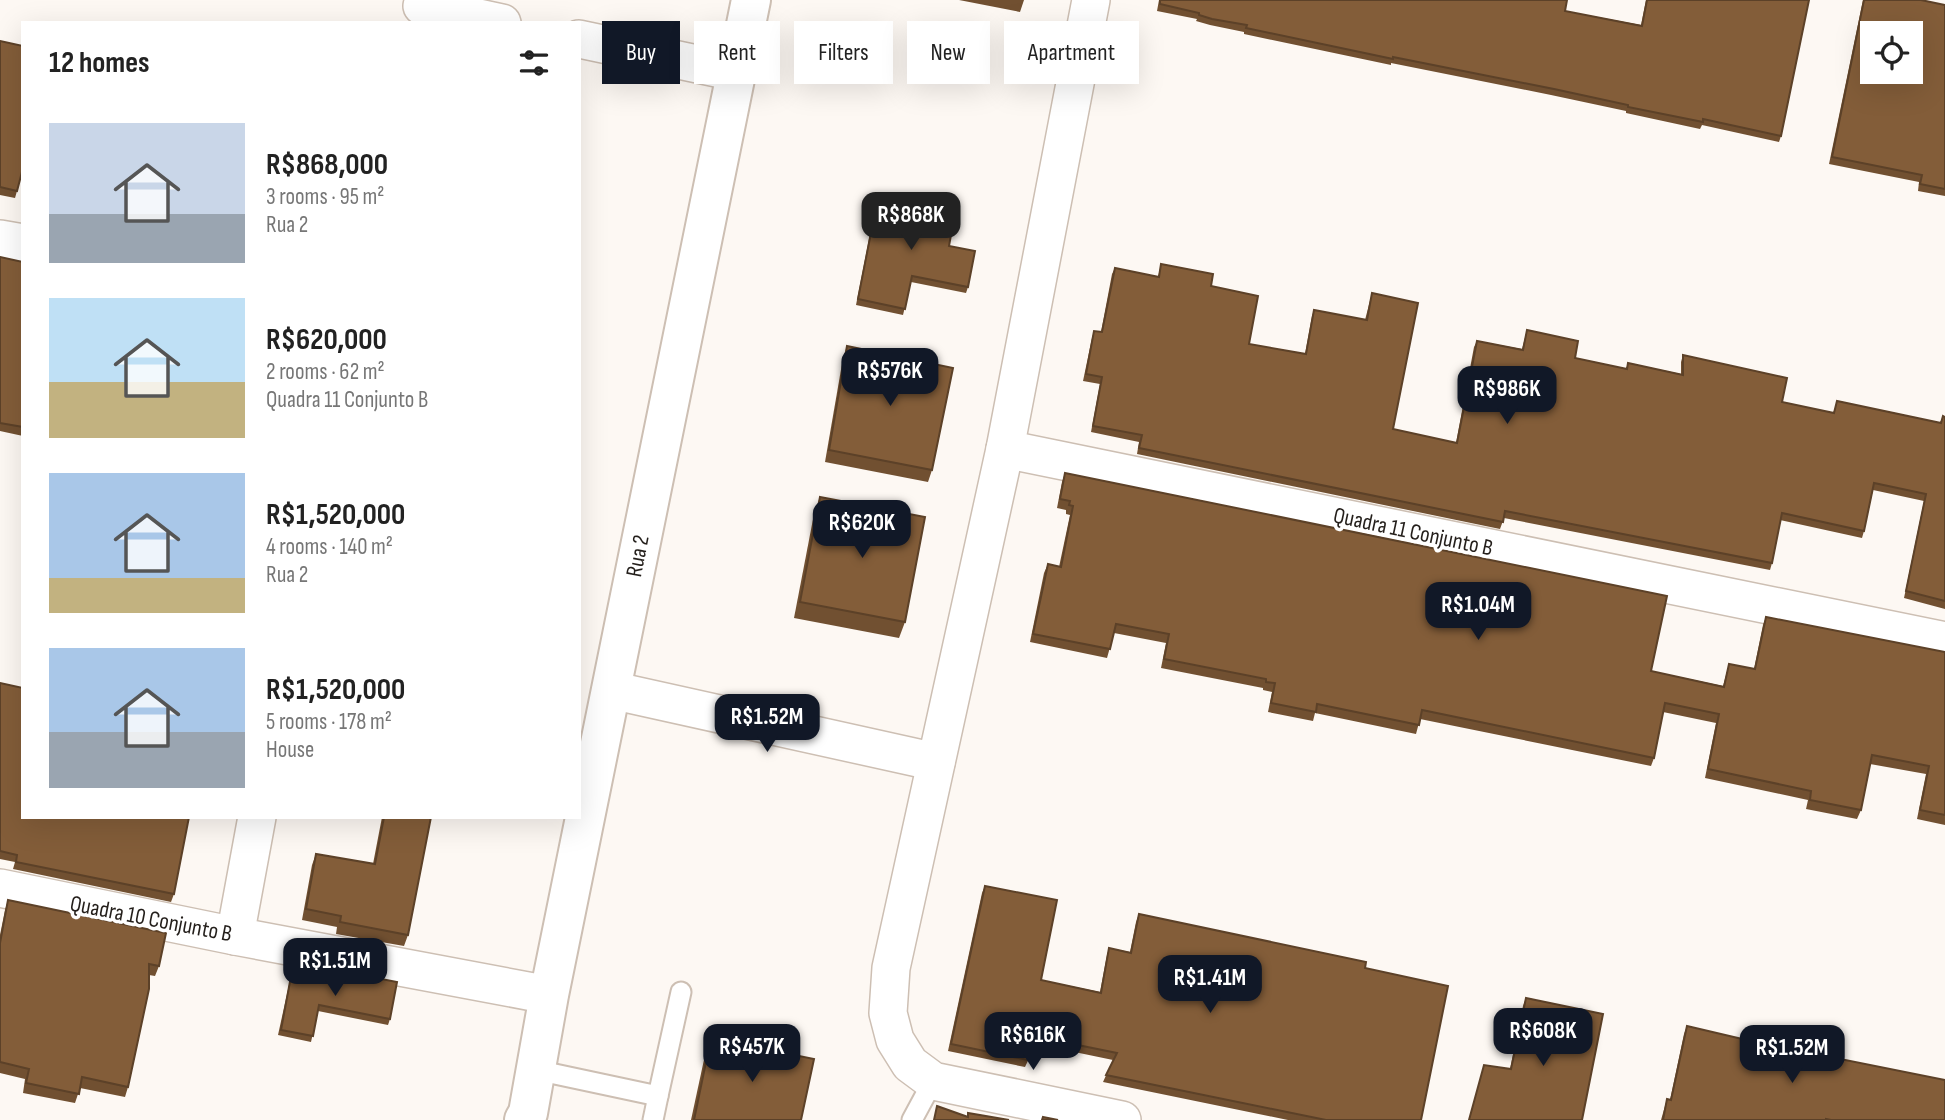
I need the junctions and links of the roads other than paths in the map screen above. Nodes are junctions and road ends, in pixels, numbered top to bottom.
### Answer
1 (751, 0) edge
2 (1091, 0) edge
3 (421, 10) edge
4 (490, 21) edge
5 (746, 21) edge
6 (581, 39) edge
7 (694, 63) edge
8 (733, 84) edge
9 (0, 239) edge
10 (21, 243) edge
11 (1005, 449) junction
12 (1945, 641) edge
13 (611, 690) junction
14 (936, 762) junction
15 (257, 819) edge
16 (0, 888) edge
17 (235, 936) junction
18 (681, 992) dead end
19 (549, 995) junction
20 (536, 1070) junction
21 (933, 1081) junction
22 (658, 1097) junction
23 (527, 1118) edge
24 (653, 1120) edge
25 (912, 1120) edge
26 (1122, 1120) edge

1 - 5 street, Rua 2
2 - 11 street
3 - 4 street
6 - 7 street
8 - 13 street, Rua 2
9 - 10 street
11 - 12 street, Quadra 11 Conjunto B
11 - 14 street
13 - 14 street
13 - 19 street, Rua 2
14 - 21 street
15 - 17 street
16 - 17 street, Quadra 10 Conjunto B
17 - 19 street, Quadra 10 Conjunto B
18 - 22 lane
19 - 20 street, Rua 2
20 - 22 lane
20 - 23 street, Rua 2
21 - 25 lane
21 - 26 street
22 - 24 lane

